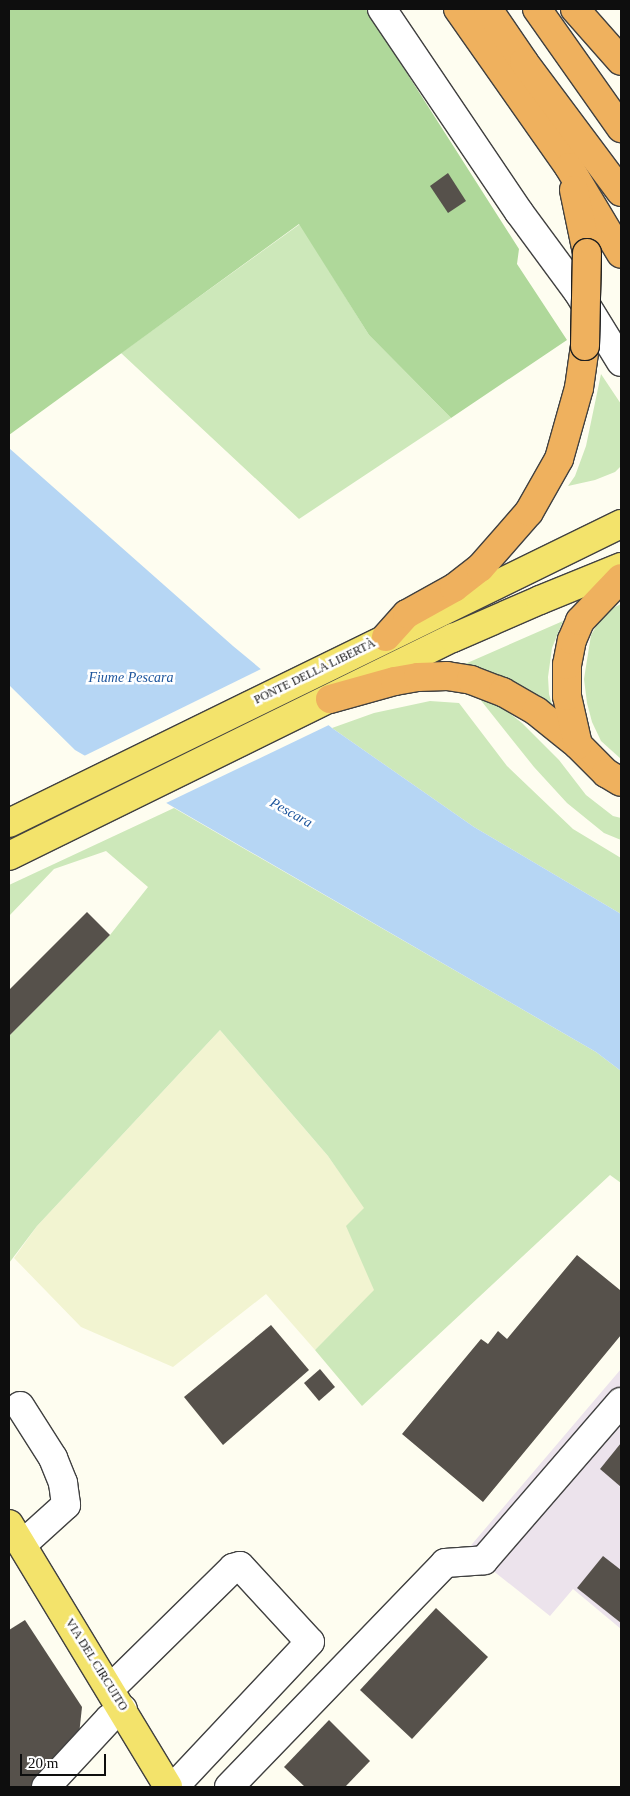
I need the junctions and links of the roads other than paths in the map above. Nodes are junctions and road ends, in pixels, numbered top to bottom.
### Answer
1 (382, 9) edge
2 (458, 9) edge
3 (488, 9) edge
4 (536, 9) edge
5 (576, 9) edge
6 (621, 61) edge
7 (621, 128) edge
8 (569, 166) junction
9 (621, 192) edge
10 (621, 254) edge
11 (621, 362) edge
12 (621, 524) edge
13 (621, 567) edge
14 (621, 578) edge
15 (436, 606) junction
16 (386, 637) joint
17 (330, 699) junction
18 (578, 745) junction
19 (621, 782) edge
20 (9, 823) edge
21 (9, 856) edge
22 (621, 1402) edge
23 (20, 1406) dead end
24 (16, 1534) edge
25 (116, 1699) junction
26 (46, 1787) edge
27 (168, 1787) edge
28 (174, 1787) edge
29 (229, 1787) edge

1 - 11 street
2 - 8 highway
3 - 9 highway
4 - 7 highway
5 - 6 highway
8 - 10 highway
8 - 15 highway, bridge
12 - 15 main road
13 - 17 main road
14 - 18 highway
15 - 16 highway
16 - 20 main road, PONTE DELLA LIBERTÀ
17 - 18 highway
17 - 21 main road
18 - 19 highway
22 - 29 street
23 - 24 street, VIA DEL CIRCUITO
24 - 25 main road, VIA DEL CIRCUITO
25 - 26 street
25 - 27 main road, VIA DEL CIRCUITO
25 - 28 street

